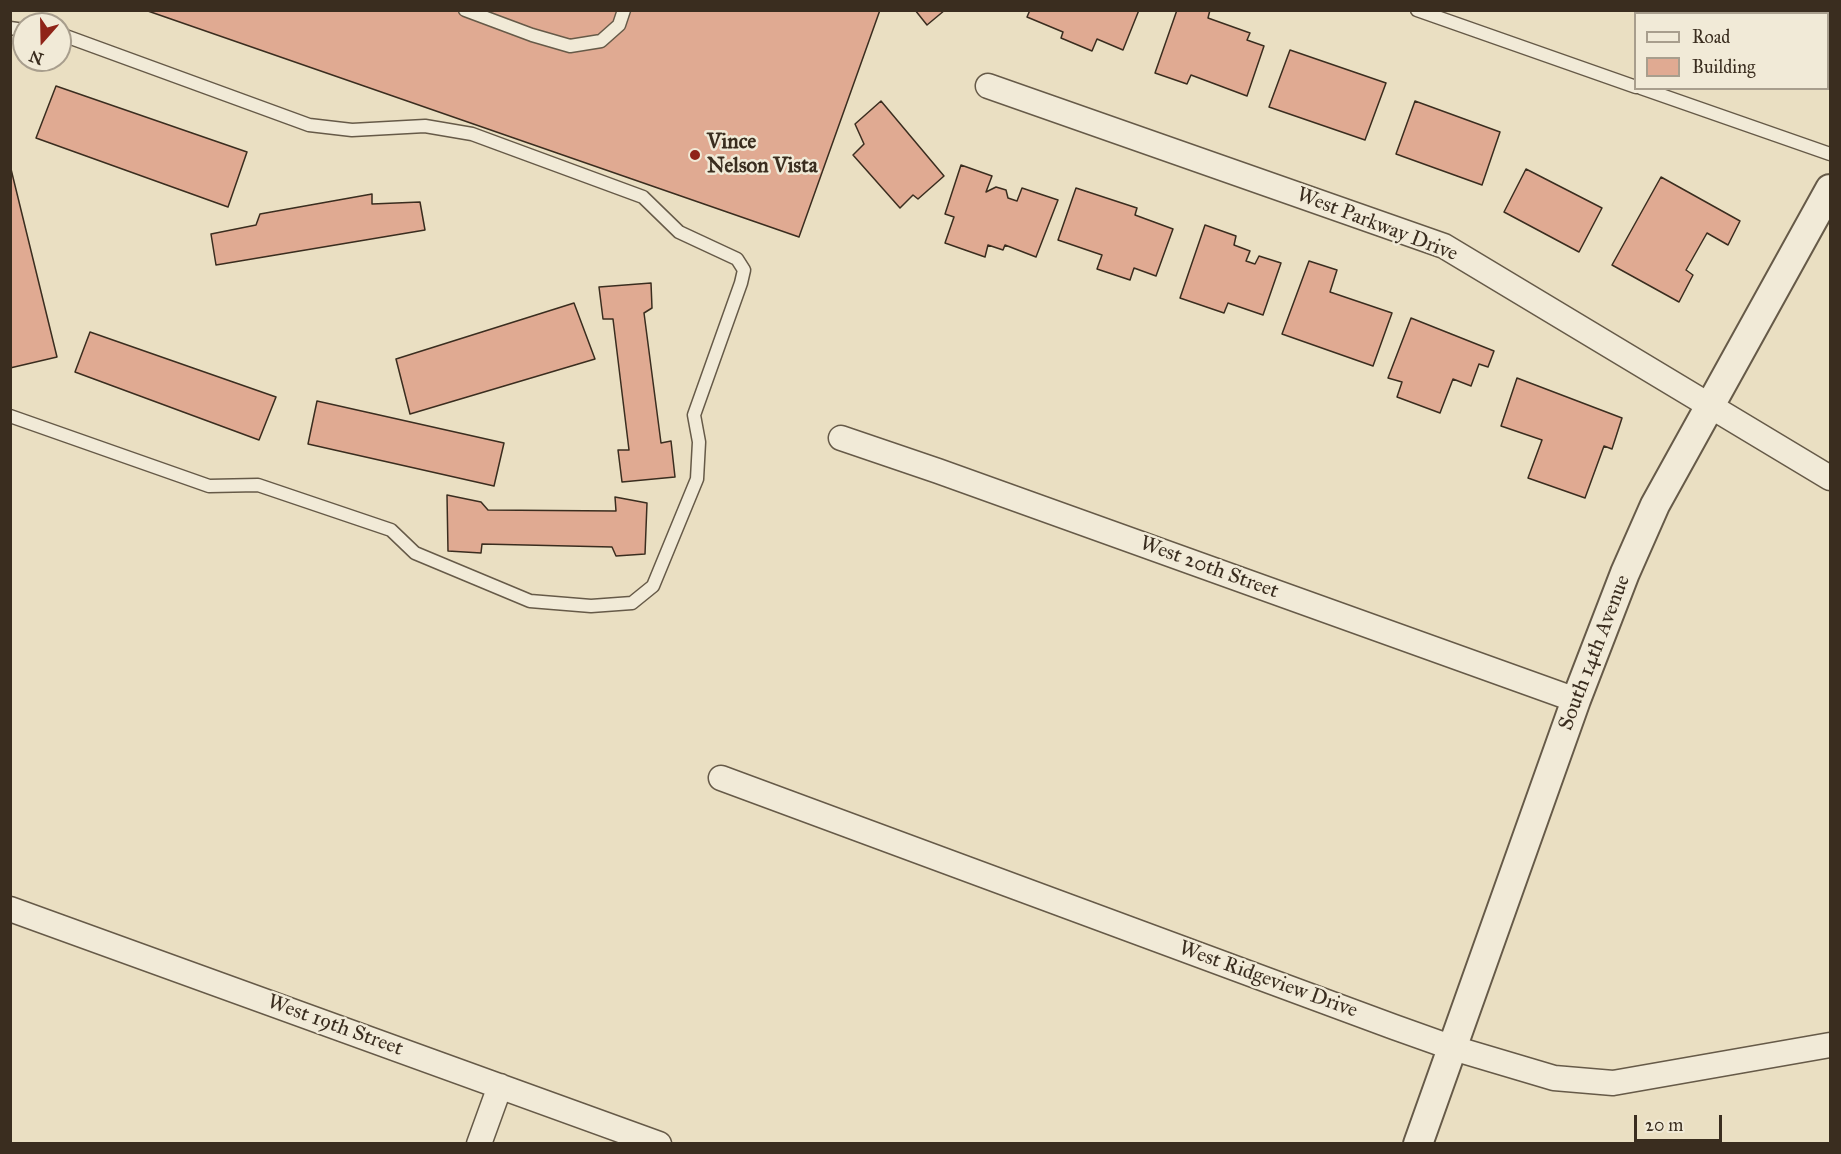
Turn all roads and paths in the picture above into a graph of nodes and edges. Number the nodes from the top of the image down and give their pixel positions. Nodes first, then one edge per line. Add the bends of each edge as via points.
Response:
1 (465, 10) edge
2 (624, 10) edge
3 (1417, 10) edge
4 (72, 38) edge
5 (988, 86) dead end
6 (1634, 87) edge
7 (1651, 90) edge
8 (1672, 94) edge
9 (1830, 154) edge
10 (1830, 189) edge
11 (1711, 405) junction
12 (10, 416) edge
13 (841, 438) dead end
14 (1830, 478) edge
15 (1576, 700) junction
16 (721, 778) dead end
17 (10, 909) edge
18 (1830, 1045) edge
19 (1453, 1048) junction
20 (500, 1086) junction
21 (479, 1143) edge
22 (659, 1143) edge
23 (1418, 1143) edge

1 - 2 lane via 570,46 601,41 619,25
3 - 6 lane
4 - 12 lane via 309,125 352,130 425,126 472,135 643,197 679,232 737,259 744,270 694,415 699,442 697,479 653,586 632,603 591,606 530,602 415,553 391,530 258,485 209,486
5 - 11 street, West Parkway Drive via 1444,246
7 - 8 lane
8 - 9 lane
10 - 11 street, South 14th Avenue
11 - 14 street, West Parkway Drive
11 - 15 street, South 14th Avenue via 1655,505
13 - 15 street, West 20th Street
15 - 19 street, South 14th Avenue
16 - 19 street, West Ridgeview Drive
17 - 20 street, West 19th Street
18 - 19 street, West Ridgeview Drive via 1613,1083 1554,1078
19 - 23 street, South 14th Avenue
20 - 21 street
20 - 22 street, West 19th Street

